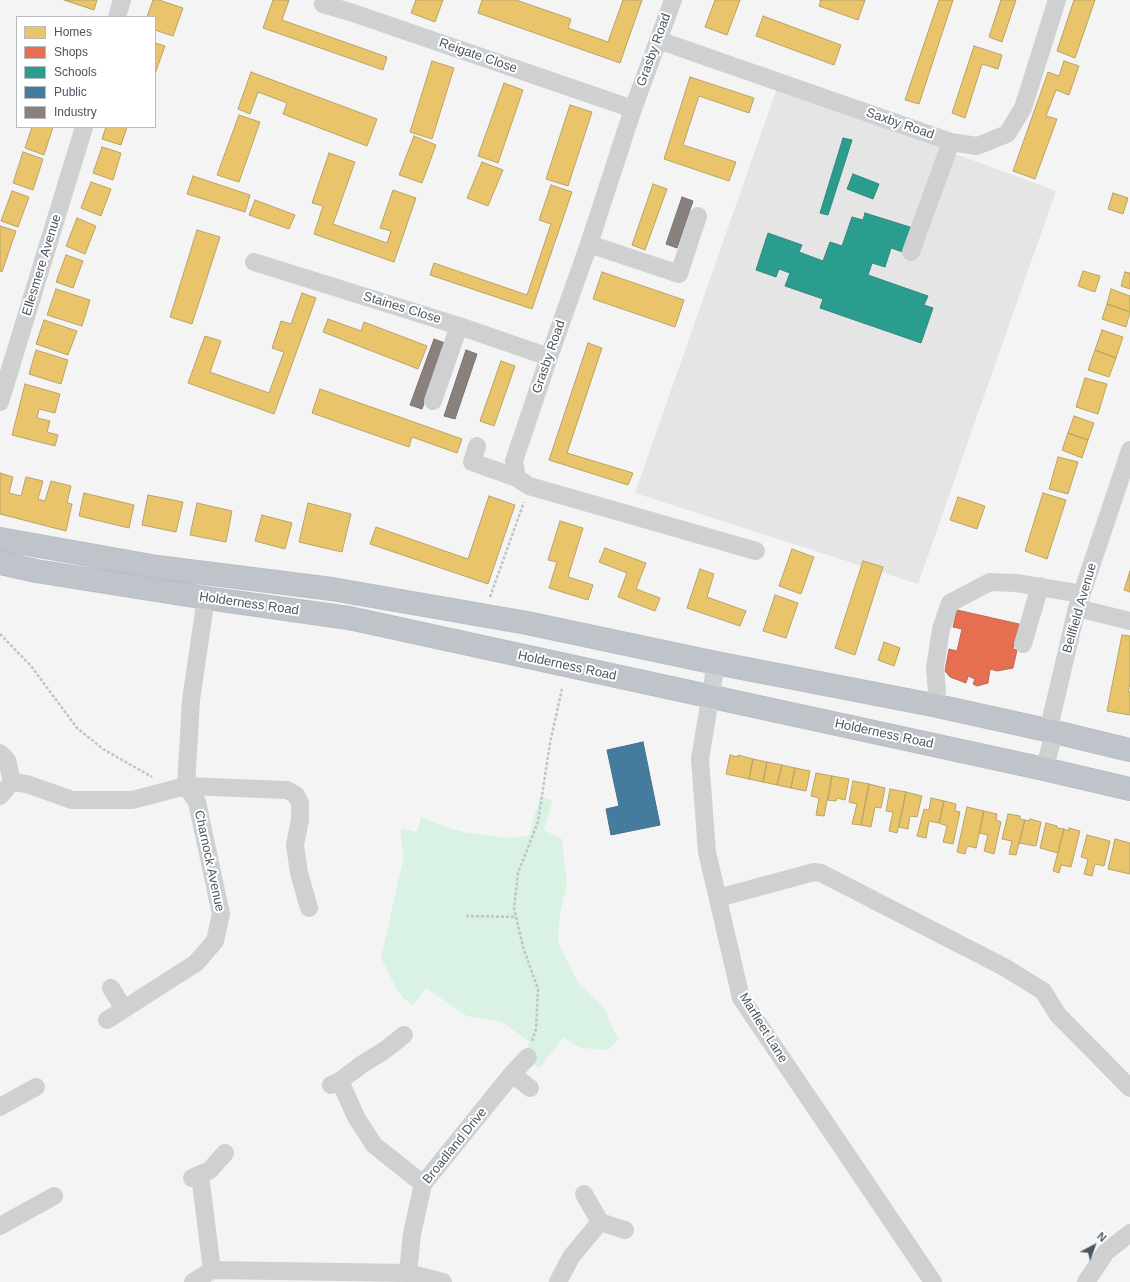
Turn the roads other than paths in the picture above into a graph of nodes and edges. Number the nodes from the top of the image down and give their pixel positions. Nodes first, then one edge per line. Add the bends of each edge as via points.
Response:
1 (122, 0) edge
2 (673, 0) edge
3 (1057, 0) edge
4 (323, 4) dead end
5 (352, 6) edge
6 (117, 16) edge
7 (658, 40) junction
8 (633, 108) junction
9 (84, 128) edge
10 (951, 142) junction
11 (698, 216) dead end
12 (589, 244) junction
13 (911, 252) dead end
14 (254, 262) dead end
15 (459, 326) junction
16 (549, 357) junction
17 (433, 401) dead end
18 (0, 402) edge
19 (477, 446) dead end
20 (1130, 450) edge
21 (523, 482) junction
22 (0, 539) edge
23 (756, 551) dead end
24 (0, 563) edge
25 (1040, 586) junction
26 (365, 595) junction
27 (206, 598) junction
28 (1080, 601) junction
29 (362, 621) junction
30 (1130, 621) edge
31 (1023, 644) dead end
32 (716, 663) junction
33 (710, 696) junction
34 (933, 705) junction
35 (1051, 731) junction
36 (1130, 750) edge
37 (0, 753) edge
38 (1044, 769) junction
39 (12, 782) junction
40 (181, 788) junction
41 (1130, 789) edge
42 (0, 796) edge
43 (718, 898) junction
44 (310, 908) dead end
45 (111, 988) dead end
46 (124, 1010) junction
47 (107, 1020) dead end
48 (404, 1035) dead end
49 (528, 1057) road end
50 (512, 1074) junction
51 (36, 1087) dead end
52 (530, 1088) dead end
53 (1130, 1088) edge
54 (0, 1107) edge
55 (225, 1153) dead end
56 (423, 1184) junction
57 (584, 1194) dead end
58 (54, 1196) dead end
59 (600, 1222) junction
60 (0, 1226) edge
61 (625, 1230) dead end
62 (1130, 1233) edge
63 (212, 1270) junction
64 (408, 1273) junction
65 (193, 1282) edge
66 (443, 1282) edge
67 (558, 1282) edge
68 (933, 1282) edge
69 (1086, 1282) edge

1 - 6 street
2 - 7 street, Grasby Road
3 - 10 street, Saxby Road via 1024,108 1007,134 977,146
4 - 5 street, Reigate Close
5 - 8 street, Reigate Close
7 - 8 street, Grasby Road
7 - 10 street, Saxby Road
8 - 12 street, Grasby Road
9 - 18 street, Ellesmere Avenue
10 - 13 street
11 - 12 street via 679,274
12 - 16 street, Grasby Road
14 - 15 street, Staines Close
15 - 16 street, Staines Close
15 - 17 street
16 - 21 street, Grasby Road via 514,461
19 - 21 street via 472,462
20 - 28 street, Bellfield Avenue
21 - 23 street
22 - 26 highway, Holderness Road via 157,567
24 - 27 highway, Holderness Road
25 - 28 street
25 - 31 street
25 - 34 street via 990,582 950,603 940,629 934,668 937,691
26 - 29 street
26 - 32 highway, Holderness Road via 527,623
27 - 29 highway, Holderness Road
27 - 40 street
28 - 30 street
28 - 35 street, Bellfield Avenue via 1051,719
29 - 33 highway, Holderness Road
32 - 33 street, Marfleet Lane
32 - 34 highway, Holderness Road
33 - 38 highway, Holderness Road
33 - 43 street, Marfleet Lane via 700,759 707,852
34 - 35 highway, Holderness Road
35 - 36 highway, Holderness Road
35 - 38 street, Bellfield Avenue via 1052,741
37 - 39 street via 7,760
38 - 41 highway, Holderness Road
39 - 40 street via 27,784 72,800 132,800
39 - 42 street
40 - 44 street via 251,788 287,790 296,794 300,803 300,820 295,845 299,873
40 - 46 street, Charnock Avenue via 197,802 222,914 215,941 196,963
43 - 53 street via 814,872 821,873 1004,968 1043,991 1058,1015
43 - 68 street, Marfleet Lane via 741,998
45 - 46 street
46 - 47 street, Charnock Avenue
48 - 56 street via 335,1083 374,1144
49 - 50 street, Broadland Drive
50 - 52 street
50 - 56 street, Broadland Drive
51 - 54 street
55 - 63 street via 210,1170 196,1176
56 - 64 street, Broadland Drive via 412,1234
57 - 59 street
58 - 60 street
59 - 61 street
59 - 67 street via 571,1256
62 - 69 street via 1106,1252
63 - 64 street
63 - 65 street
64 - 66 street

